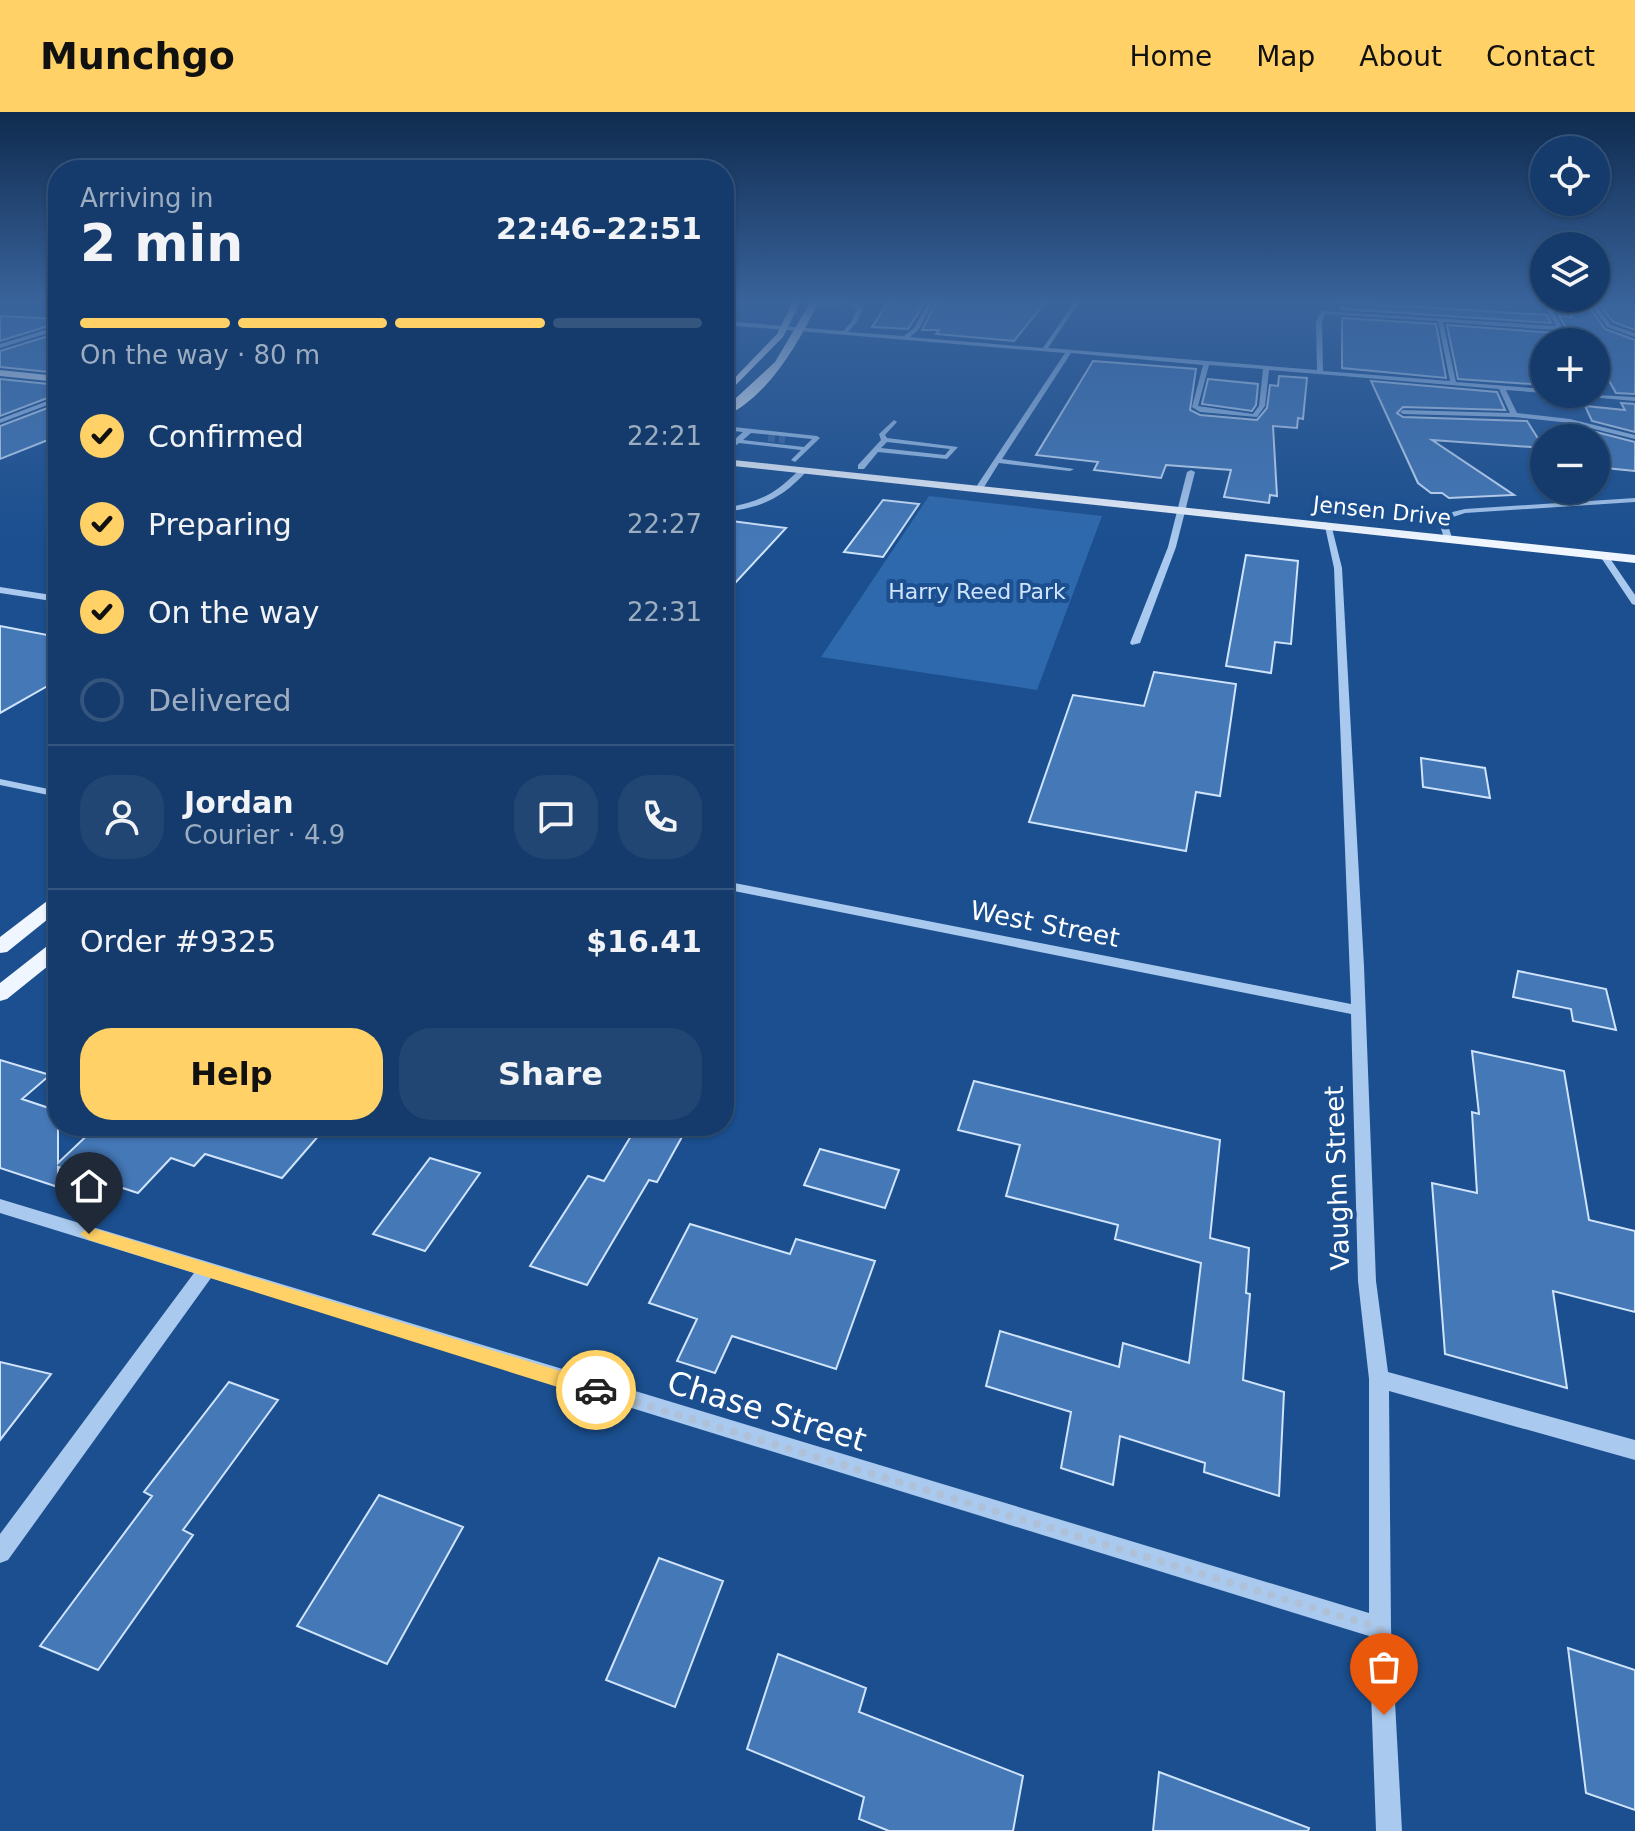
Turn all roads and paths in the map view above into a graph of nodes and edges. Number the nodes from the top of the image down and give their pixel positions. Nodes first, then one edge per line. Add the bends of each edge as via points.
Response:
1 (763, 381) edge
2 (1050, 381) edge
3 (1202, 381) edge
4 (1265, 381) edge
5 (1431, 381) edge
6 (1453, 383) joint
7 (1502, 388) junction
8 (1530, 390) edge
9 (1610, 395) edge
10 (1635, 399) edge
11 (48, 403) edge
12 (45, 404) junction
13 (48, 404) edge
14 (734, 406) edge
15 (1403, 412) dead end
16 (1514, 415) junction
17 (0, 421) edge
18 (894, 422) dead end
19 (734, 432) edge
20 (1635, 435) edge
21 (744, 436) junction
22 (768, 438) tunnel mouth
23 (785, 440) tunnel mouth
24 (885, 440) junction
25 (734, 446) edge
26 (809, 446) junction
27 (876, 450) junction
28 (734, 456) edge
29 (734, 457) edge
30 (795, 460) junction
31 (998, 461) junction
32 (861, 467) junction
33 (1070, 469) dead end
34 (803, 471) junction
35 (1191, 472) dead end
36 (981, 486) junction
37 (1635, 500) edge
38 (1180, 508) junction
39 (734, 509) edge
40 (1327, 524) junction
41 (1448, 538) junction
42 (1604, 556) junction
43 (1635, 559) edge
44 (0, 590) edge
45 (48, 597) edge
46 (1635, 602) edge
47 (1135, 643) dead end
48 (0, 782) edge
49 (48, 792) edge
50 (734, 887) edge
51 (48, 910) edge
52 (0, 947) edge
53 (48, 956) edge
54 (0, 994) edge
55 (1357, 1010) junction
56 (0, 1206) edge
57 (207, 1270) junction
58 (1379, 1379) junction
59 (1635, 1450) edge
60 (0, 1552) edge
61 (1380, 1628) junction
62 (1389, 1831) edge

1 - 14 main road
2 - 31 street
3 - 4 street via 1195,407 1255,416 1262,406
5 - 6 street
6 - 7 street
7 - 8 street
7 - 16 street
9 - 10 street
11 - 12 street
12 - 13 street
12 - 17 street
15 - 16 street
16 - 20 street
18 - 24 street via 881,435
19 - 21 street
21 - 22 street
21 - 25 street
21 - 26 street
21 - 26 street via 817,438
23 - 26 street
24 - 27 street
24 - 27 street via 955,447 947,457
26 - 30 street
27 - 32 street
28 - 30 main road, Jensen Drive
29 - 34 main road, Jensen Drive
30 - 32 main road, Jensen Drive
31 - 33 street
31 - 36 street
32 - 36 main road, Jensen Drive
34 - 36 main road, Jensen Drive
34 - 39 street via 765,504
35 - 38 street
36 - 38 main road, Jensen Drive
37 - 41 street via 1465,511 1443,522
38 - 40 main road, Jensen Drive
38 - 47 street via 1172,547
40 - 41 main road, Jensen Drive
40 - 55 street, Vaughn Street via 1338,568
41 - 42 main road, Jensen Drive
42 - 43 main road, Jensen Drive
42 - 46 street
44 - 45 street
48 - 49 street
50 - 55 street, West Street
51 - 52 main road
53 - 54 main road
55 - 58 street, Vaughn Street via 1367,1281
56 - 57 street, Chase Street
57 - 60 street
57 - 61 street, Chase Street
58 - 59 street
58 - 61 street, Vaughn Street
61 - 62 street, Vaughn Street

